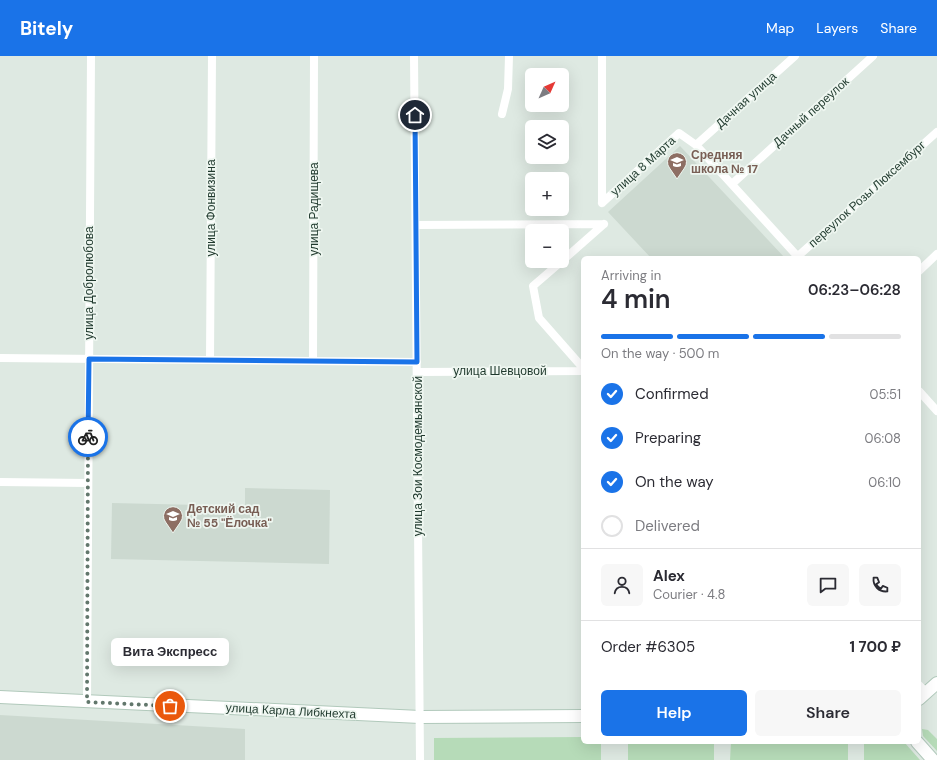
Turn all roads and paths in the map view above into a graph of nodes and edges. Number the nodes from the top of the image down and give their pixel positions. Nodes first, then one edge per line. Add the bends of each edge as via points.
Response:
1 (91, 56) edge
2 (212, 56) edge
3 (314, 56) edge
4 (414, 56) edge
5 (509, 56) edge
6 (602, 56) edge
7 (795, 56) edge
8 (873, 56) edge
9 (502, 114) dead end
10 (937, 132) edge
11 (696, 145) junction
12 (732, 184) junction
13 (525, 224) edge
14 (569, 224) edge
15 (416, 225) junction
16 (937, 254) edge
17 (569, 255) edge
18 (797, 256) edge
19 (799, 256) edge
20 (554, 268) edge
21 (921, 269) edge
22 (0, 358) edge
23 (89, 359) junction
24 (210, 360) junction
25 (313, 361) junction
26 (417, 362) junction
27 (581, 367) edge
28 (581, 369) edge
29 (417, 372) junction
30 (921, 393) edge
31 (937, 411) edge
32 (0, 482) edge
33 (88, 483) junction
34 (937, 683) edge
35 (921, 692) edge
36 (0, 697) edge
37 (87, 702) junction
38 (581, 716) edge
39 (420, 717) junction
40 (918, 744) edge
41 (420, 760) edge
42 (933, 760) edge

1 - 23 street, улица Добролюбова
2 - 24 street, улица Фонвизина
3 - 25 street, улица Радищева
4 - 15 street, улица Зои Космодемьянской
5 - 9 street via 508,89
6 - 11 street, улица 8 Марта via 602,203 679,133
7 - 11 street, Дачная улица
8 - 12 street, Дачный переулок
10 - 19 street, переулок Розы Люксембург
11 - 12 street, улица 8 Марта
12 - 18 street, улица 8 Марта
13 - 15 street
14 - 17 street via 604,224
15 - 26 street, улица Зои Космодемьянской
16 - 21 street
20 - 27 street via 533,286 539,318
22 - 23 street
23 - 24 street
23 - 33 street, улица Добролюбова
24 - 25 street
25 - 26 street
26 - 29 street, улица Зои Космодемьянской
28 - 29 street, улица Шевцовой
29 - 39 street, улица Зои Космодемьянской
30 - 31 street
32 - 33 street
33 - 37 street, улица Добролюбова
34 - 35 main road
36 - 37 main road, улица Карла Либкнехта
37 - 39 main road, улица Карла Либкнехта
38 - 39 main road, улица Карла Либкнехта
39 - 41 street, улица Зои Космодемьянской
40 - 42 main road

